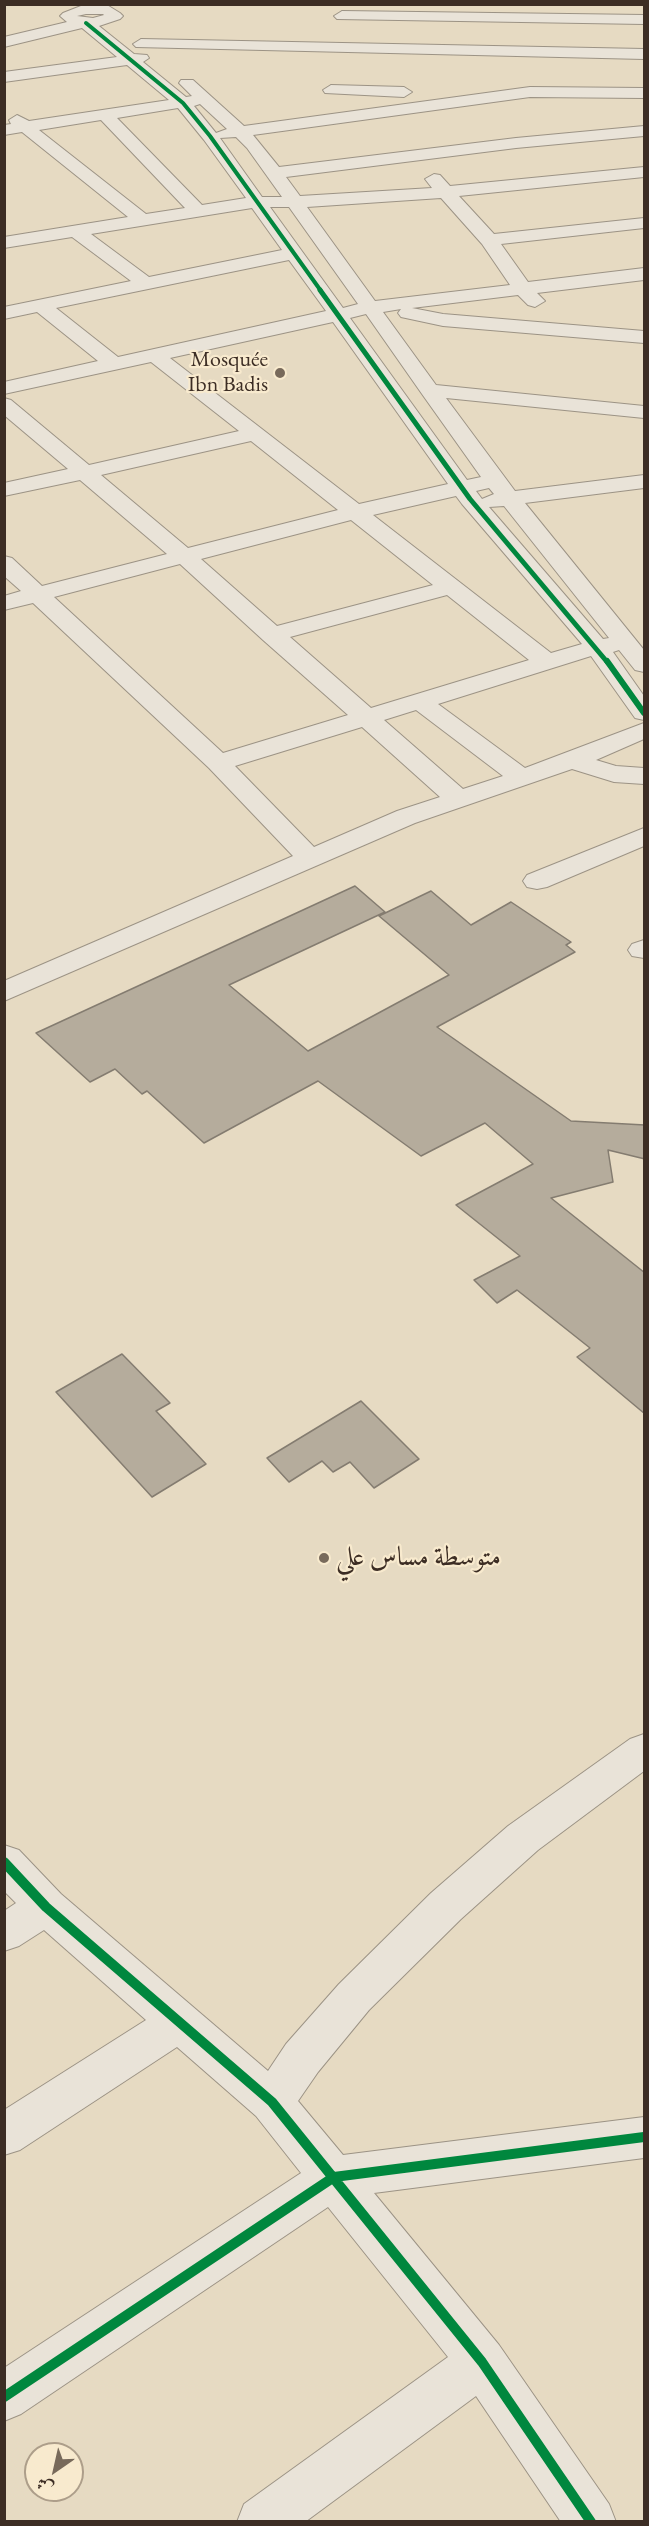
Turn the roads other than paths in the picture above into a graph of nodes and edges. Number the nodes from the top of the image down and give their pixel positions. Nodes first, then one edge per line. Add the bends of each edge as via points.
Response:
1 (342, 10) edge
2 (530, 12) edge
3 (89, 13) edge
4 (645, 20) edge
5 (4, 31) edge
6 (4, 42) edge
7 (336, 47) junction
8 (530, 52) junction
9 (142, 53) junction
10 (645, 54) edge
11 (4, 77) edge
12 (331, 90) junction
13 (530, 92) junction
14 (645, 93) edge
15 (488, 96) junction
16 (206, 99) junction
17 (463, 99) junction
18 (183, 103) junction
19 (4, 107) edge
20 (480, 114) dead end
21 (105, 116) junction
22 (328, 118) junction
23 (26, 128) junction
24 (498, 128) dead end
25 (4, 130) edge
26 (645, 131) edge
27 (242, 132) junction
28 (210, 136) junction
29 (516, 142) junction
30 (416, 157) junction
31 (645, 172) edge
32 (276, 173) junction
33 (445, 192) junction
34 (255, 202) junction
35 (296, 202) junction
36 (197, 210) junction
37 (142, 220) junction
38 (645, 223) edge
39 (78, 233) junction
40 (489, 240) junction
41 (4, 243) edge
42 (295, 253) junction
43 (645, 274) edge
44 (145, 284) junction
45 (523, 289) junction
46 (394, 304) junction
47 (40, 305) junction
48 (373, 307) junction
49 (4, 312) edge
50 (336, 314) junction
51 (564, 329) junction
52 (645, 332) edge
53 (624, 335) junction
54 (645, 337) edge
55 (153, 354) junction
56 (113, 363) junction
57 (4, 388) edge
58 (429, 390) junction
59 (4, 404) edge
60 (645, 412) edge
61 (255, 434) junction
62 (86, 473) junction
63 (645, 481) edge
64 (502, 489) junction
65 (4, 490) edge
66 (469, 495) junction
67 (356, 512) junction
68 (185, 556) junction
69 (4, 563) edge
70 (452, 587) junction
71 (39, 595) junction
72 (4, 603) edge
73 (271, 635) junction
74 (635, 642) edge
75 (597, 647) junction
76 (548, 662) junction
77 (645, 665) edge
78 (419, 702) junction
79 (645, 713) edge
80 (366, 720) junction
81 (645, 730) edge
82 (572, 761) junction
83 (218, 763) junction
84 (645, 776) edge
85 (522, 778) junction
86 (457, 798) junction
87 (645, 836) edge
88 (309, 857) junction
89 (537, 881) dead end
90 (4, 992) edge
91 (645, 1750) edge
92 (4, 1862) edge
93 (46, 1906) junction
94 (4, 1933) edge
95 (180, 2022) junction
96 (272, 2102) junction
97 (4, 2136) edge
98 (645, 2137) edge
99 (334, 2177) junction
100 (482, 2362) junction
101 (4, 2397) edge
102 (262, 2522) edge
103 (591, 2522) edge

1 - 2 street
1 - 7 street
2 - 4 street
2 - 8 street
3 - 5 street
3 - 6 street
3 - 9 street
7 - 8 street
7 - 9 street
7 - 12 street
8 - 10 street
8 - 13 street
9 - 11 street
9 - 16 street
9 - 18 street
12 - 15 street
12 - 22 street
13 - 14 street
13 - 15 street
15 - 17 street
16 - 18 street
16 - 27 street
17 - 20 street
17 - 22 street
18 - 21 street
18 - 28 street
19 - 23 street
21 - 23 street
21 - 36 street
22 - 27 street
23 - 25 street
23 - 37 street
24 - 29 street
26 - 29 street
27 - 28 street
27 - 32 street
28 - 34 street
29 - 30 street
30 - 32 street
30 - 33 street
31 - 33 street
32 - 35 street
33 - 35 street
33 - 40 street
34 - 35 street
34 - 36 street
34 - 42 street
35 - 48 street
36 - 37 street
37 - 39 street
38 - 40 street
39 - 41 street
39 - 44 street
40 - 45 street
42 - 44 street
42 - 50 street
43 - 45 street
44 - 47 street
45 - 46 street
45 - 51 street
46 - 48 street
46 - 51 street via 426,318
47 - 49 street
47 - 56 street
48 - 50 street
48 - 58 street
50 - 55 street
50 - 66 street
51 - 53 street
52 - 53 street
53 - 54 street
55 - 56 street
55 - 61 street
56 - 57 street
58 - 60 street
58 - 64 street
59 - 62 street
61 - 62 street
61 - 67 street
62 - 65 street
62 - 68 street
63 - 64 street
64 - 66 street
64 - 74 street
66 - 67 street
66 - 75 street
67 - 68 street
67 - 70 street
68 - 71 street
68 - 73 street
69 - 71 street
70 - 73 street
70 - 76 street
71 - 72 street
71 - 83 street
73 - 80 street
74 - 75 street
74 - 77 street
75 - 76 street
75 - 79 street
76 - 78 street
78 - 80 street
78 - 85 street
80 - 83 street
80 - 86 street
81 - 82 street
82 - 84 street via 614,774
82 - 85 street
83 - 88 street
85 - 86 street
86 - 88 street
87 - 89 street
88 - 90 street
91 - 96 street via 523,1838 446,1906 354,1997 302,2058
92 - 93 street
93 - 94 street
93 - 95 street
95 - 96 street
95 - 97 street
96 - 99 street
98 - 99 street
99 - 100 street
99 - 101 street
100 - 102 street
100 - 103 street

